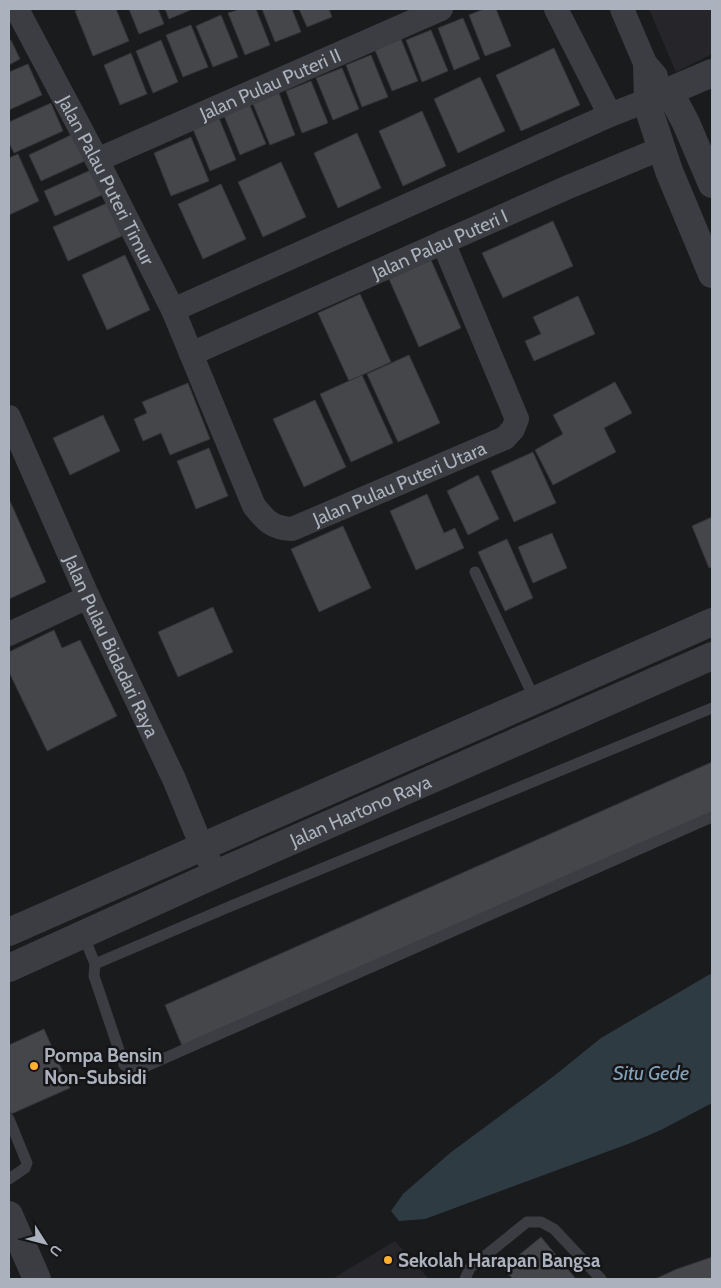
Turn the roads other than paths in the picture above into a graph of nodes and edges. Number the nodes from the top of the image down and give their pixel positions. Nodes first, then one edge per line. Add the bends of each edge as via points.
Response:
1 (442, 9) edge
2 (556, 9) edge
3 (622, 9) edge
4 (23, 11) edge
5 (712, 73) edge
6 (658, 96) junction
7 (610, 115) junction
8 (692, 137) junction
9 (662, 148) junction
10 (97, 160) junction
11 (710, 176) edge
12 (443, 242) junction
13 (712, 274) edge
14 (173, 310) junction
15 (191, 354) junction
16 (9, 417) edge
17 (475, 572) dead end
18 (88, 597) junction
19 (712, 622) edge
20 (9, 634) edge
21 (712, 656) edge
22 (535, 700) junction
23 (712, 708) edge
24 (712, 817) edge
25 (202, 847) junction
26 (216, 874) junction
27 (9, 932) edge
28 (84, 934) junction
29 (95, 964) junction
30 (9, 968) edge
31 (9, 1118) edge
32 (9, 1179) edge
33 (9, 1215) edge
34 (37, 1279) edge
35 (465, 1279) edge
36 (601, 1279) edge

1 - 10 street, Jalan Pulau Puteri II
2 - 7 street
3 - 6 street
4 - 10 street, Jalan Palau Puteri Timur
5 - 6 street
6 - 7 street
6 - 8 street
6 - 9 street
7 - 14 street
8 - 9 street, Jalan Palau Puteri I
8 - 11 street
9 - 12 street, Jalan Palau Puteri I
9 - 13 street
10 - 14 street, Jalan Palau Puteri Timur
12 - 15 street, Jalan Palau Puteri I
12 - 15 street, Jalan Pulau Puteri Utara via 517,419 505,438 292,529 281,528 268,523 254,506
14 - 15 street, Jalan Palau Puteri Timur
16 - 18 street, Jalan Pulau Bidadari Raya
17 - 22 lane
18 - 20 street
18 - 25 street, Jalan Pulau Bidadari Raya via 174,778
19 - 22 street, Jalan Hartono Raya
21 - 26 street, Jalan Hartono Raya
22 - 25 street, Jalan Hartono Raya
23 - 29 lane
24 - 29 lane via 140,1069 124,1065 94,976
25 - 26 street, Jalan Pulau Bidadari Raya
25 - 27 street, Jalan Hartono Raya
26 - 28 street, Jalan Hartono Raya
28 - 29 lane
28 - 30 street, Jalan Hartono Raya
31 - 32 lane via 27,1163
33 - 34 street
35 - 36 lane via 470,1268 527,1222 541,1222 554,1229

